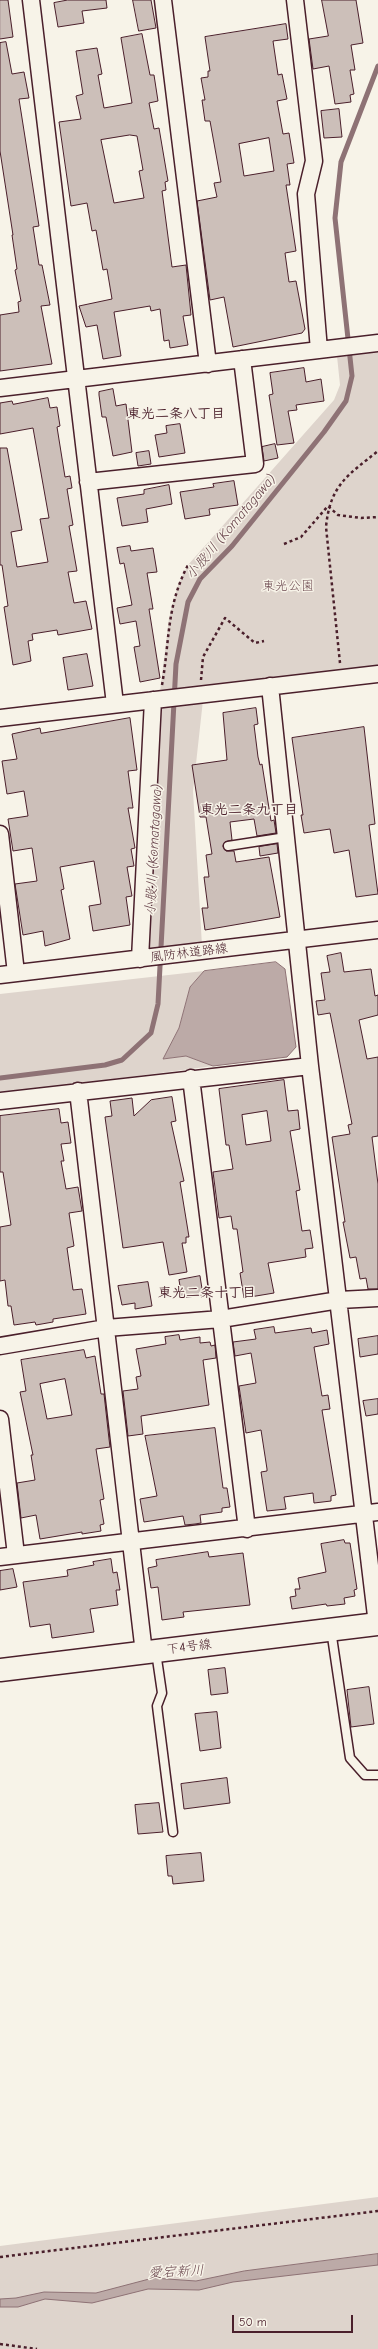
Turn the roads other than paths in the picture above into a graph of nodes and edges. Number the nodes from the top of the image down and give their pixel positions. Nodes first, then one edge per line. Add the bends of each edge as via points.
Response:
1 (31, 0) edge
2 (163, 0) edge
3 (295, 0) edge
4 (378, 343) edge
5 (319, 350) junction
6 (242, 360) junction
7 (208, 364) junction
8 (76, 380) junction
9 (0, 388) edge
10 (88, 482) junction
11 (378, 677) edge
12 (270, 686) junction
13 (159, 699) junction
14 (115, 704) junction
15 (0, 718) edge
16 (0, 834) edge
17 (286, 837) junction
18 (228, 846) dead end
19 (378, 930) edge
20 (298, 940) junction
21 (147, 958) junction
22 (16, 973) junction
23 (0, 975) edge
24 (310, 1066) junction
25 (191, 1078) junction
26 (78, 1092) junction
27 (0, 1101) edge
28 (378, 1298) edge
29 (339, 1300) junction
30 (221, 1319) junction
31 (106, 1328) junction
32 (0, 1346) edge
33 (0, 1419) edge
34 (370, 1513) edge
35 (247, 1529) junction
36 (131, 1542) junction
37 (16, 1555) junction
38 (0, 1557) edge
39 (378, 1624) edge
40 (331, 1630) junction
41 (150, 1652) junction
42 (0, 1670) edge
43 (378, 1775) edge
44 (173, 1832) dead end

1 - 8 street
2 - 7 street
3 - 5 street via 314,161 306,194
4 - 5 street
5 - 6 street
6 - 7 street
6 - 10 street via 255,464
7 - 8 street
8 - 9 street
8 - 10 street
10 - 14 street
11 - 12 street via 341,677
12 - 13 street
12 - 17 street
13 - 14 street
13 - 21 street
14 - 15 street
16 - 22 street
17 - 18 lane
17 - 20 street
19 - 20 street, 風防林道路線
20 - 21 street, 風防林道路線
20 - 24 street
21 - 22 street, 風防林道路線
22 - 23 street, 風防林道路線
24 - 25 street
24 - 29 street
25 - 26 street
25 - 30 street
26 - 27 street
26 - 31 street
28 - 29 street
29 - 30 street
29 - 34 street
30 - 31 street
30 - 35 street
31 - 32 street
31 - 36 street
33 - 37 street
34 - 35 street
34 - 39 street
35 - 36 street
36 - 37 street
36 - 41 street
37 - 38 street
39 - 40 street, 下4号線
40 - 41 street, 下4号線
40 - 43 lane via 350,1758 365,1775
41 - 42 street, 下4号線
41 - 44 lane via 162,1693 157,1706

